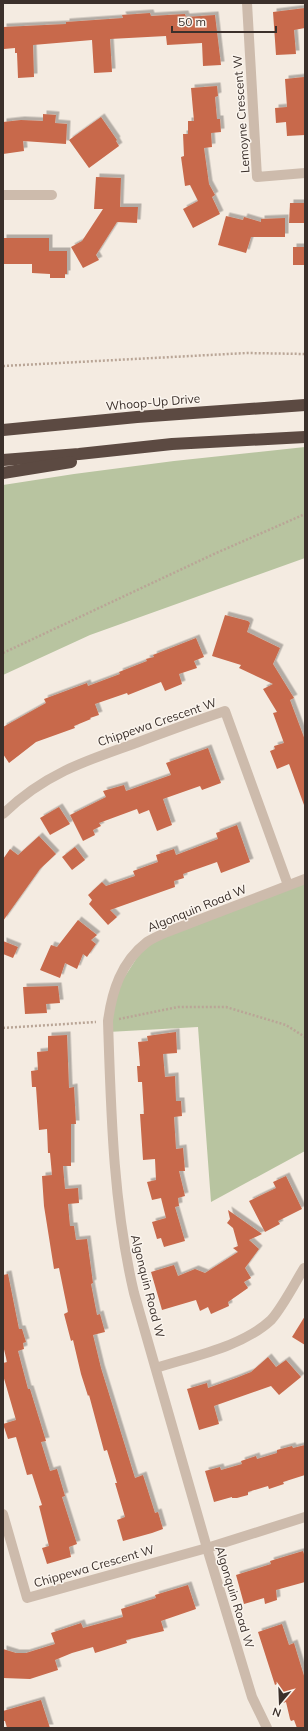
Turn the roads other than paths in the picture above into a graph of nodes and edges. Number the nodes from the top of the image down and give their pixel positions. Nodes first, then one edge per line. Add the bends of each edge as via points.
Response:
1 (247, 3) edge
2 (305, 173) edge
3 (3, 194) edge
4 (52, 195) dead end
5 (305, 405) edge
6 (3, 430) edge
7 (305, 437) edge
8 (172, 444) junction
9 (3, 460) edge
10 (3, 473) edge
11 (3, 814) edge
12 (305, 879) edge
13 (288, 885) junction
14 (304, 1268) dead end
15 (156, 1368) junction
16 (3, 1514) edge
17 (305, 1517) edge
18 (207, 1548) junction
19 (267, 1728) edge

1 - 2 street, Lemoyne Crescent W via 257,177
3 - 4 street
5 - 6 highway, Whoop-Up Drive
7 - 8 highway
8 - 9 highway
8 - 10 highway
11 - 13 street, Chippewa Crescent W via 50,778 80,763 225,711
12 - 13 street, Algonquin Road W
13 - 15 street, Algonquin Road W via 147,942 132,957 120,976 111,998 108,1021 120,1219 134,1293
14 - 15 street via 272,1319 255,1333 233,1344
15 - 18 street, Algonquin Road W
16 - 18 street, Chippewa Crescent W via 27,1598
17 - 18 street
18 - 19 street, Algonquin Road W via 252,1697

